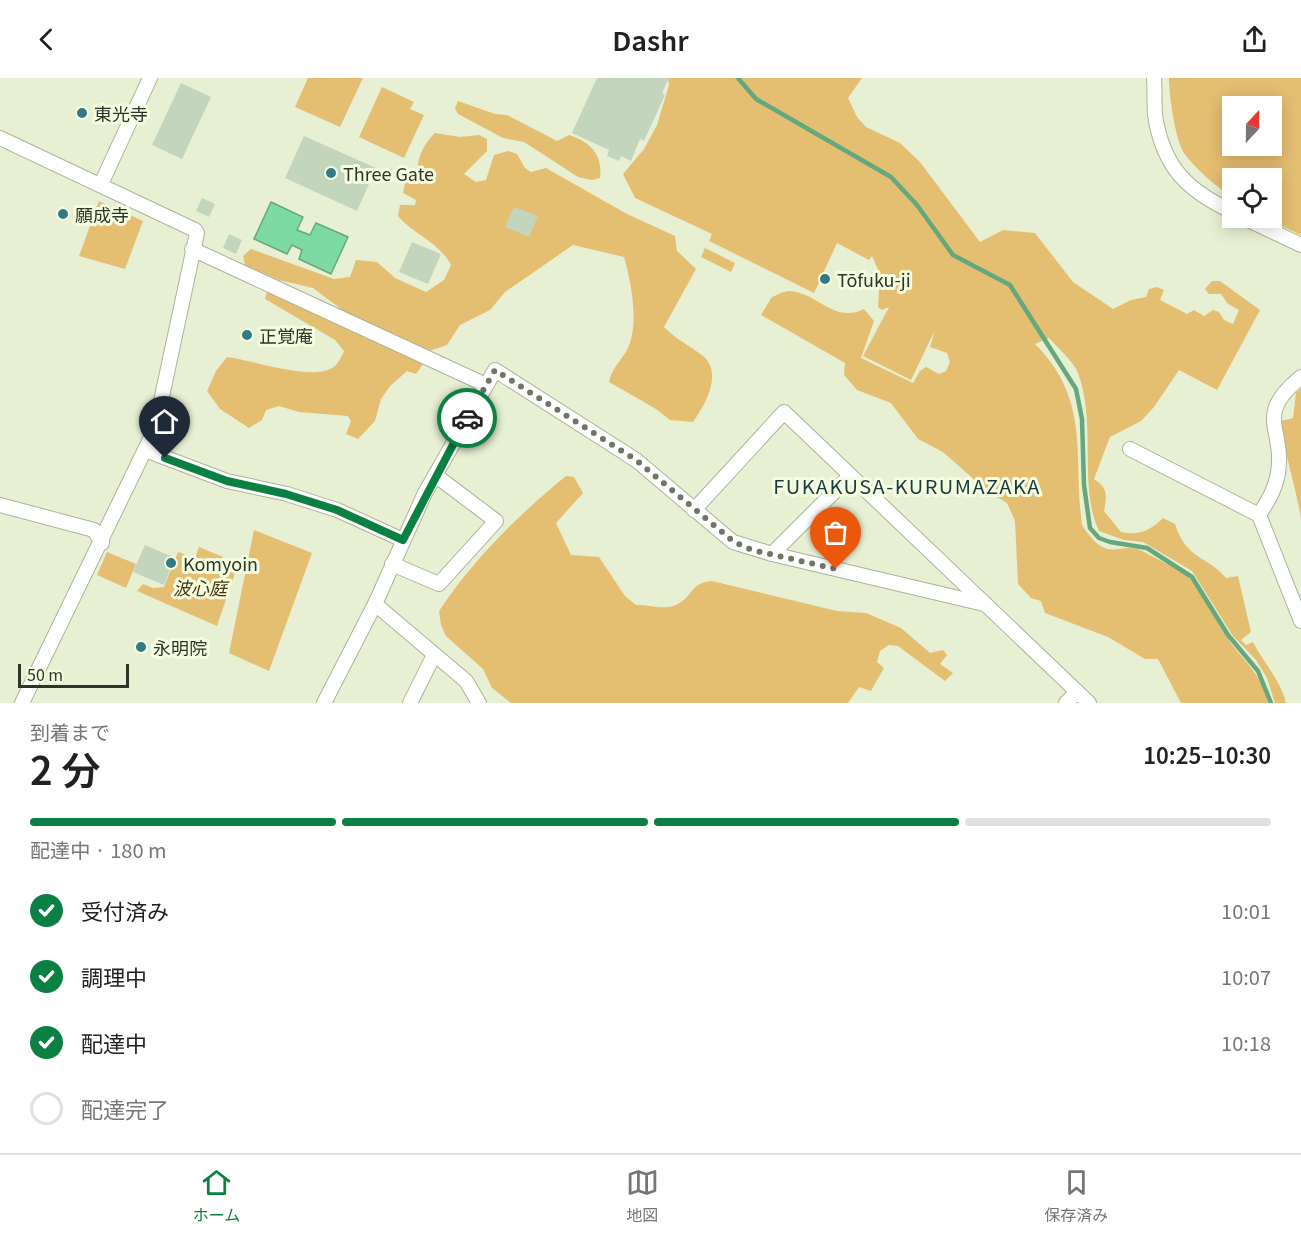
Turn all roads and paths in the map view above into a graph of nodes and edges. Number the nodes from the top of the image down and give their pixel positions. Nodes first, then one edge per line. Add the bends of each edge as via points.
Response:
1 (150, 78) edge
2 (1154, 78) edge
3 (0, 138) edge
4 (101, 184) junction
5 (1222, 207) edge
6 (1266, 228) edge
7 (1301, 244) edge
8 (192, 249) junction
9 (1301, 377) edge
10 (486, 385) junction
11 (1131, 449) dead end
12 (145, 450) junction
13 (435, 476) junction
14 (850, 476) junction
15 (0, 505) edge
16 (694, 510) junction
17 (1259, 515) junction
18 (403, 540) junction
19 (102, 543) junction
20 (772, 554) junction
21 (392, 564) junction
22 (375, 604) junction
23 (984, 604) junction
24 (1301, 621) edge
25 (434, 655) junction
26 (1077, 692) junction
27 (22, 703) edge
28 (324, 703) edge
29 (410, 703) edge
30 (479, 703) edge
31 (1066, 703) edge
32 (1089, 703) edge

1 - 4 street
2 - 5 street via 1155,115 1167,157 1182,179 1203,198
3 - 4 street
4 - 8 street via 195,230
6 - 7 street
8 - 10 street
8 - 12 street via 155,429
9 - 17 street via 1281,393 1273,415 1278,471 1272,494
10 - 13 street
10 - 16 street via 495,370 523,386 636,460
11 - 17 street
12 - 18 street via 227,481 337,510
12 - 19 street
13 - 18 street
13 - 21 street via 496,521 439,584
14 - 16 street via 784,412
14 - 20 street
14 - 23 street
15 - 19 street via 94,530
16 - 20 street via 734,542
17 - 24 street
18 - 21 street
19 - 27 street
20 - 23 street
21 - 22 street
22 - 25 street
22 - 28 street
23 - 26 street
25 - 29 street
25 - 30 street via 466,681
26 - 31 street
26 - 32 street

